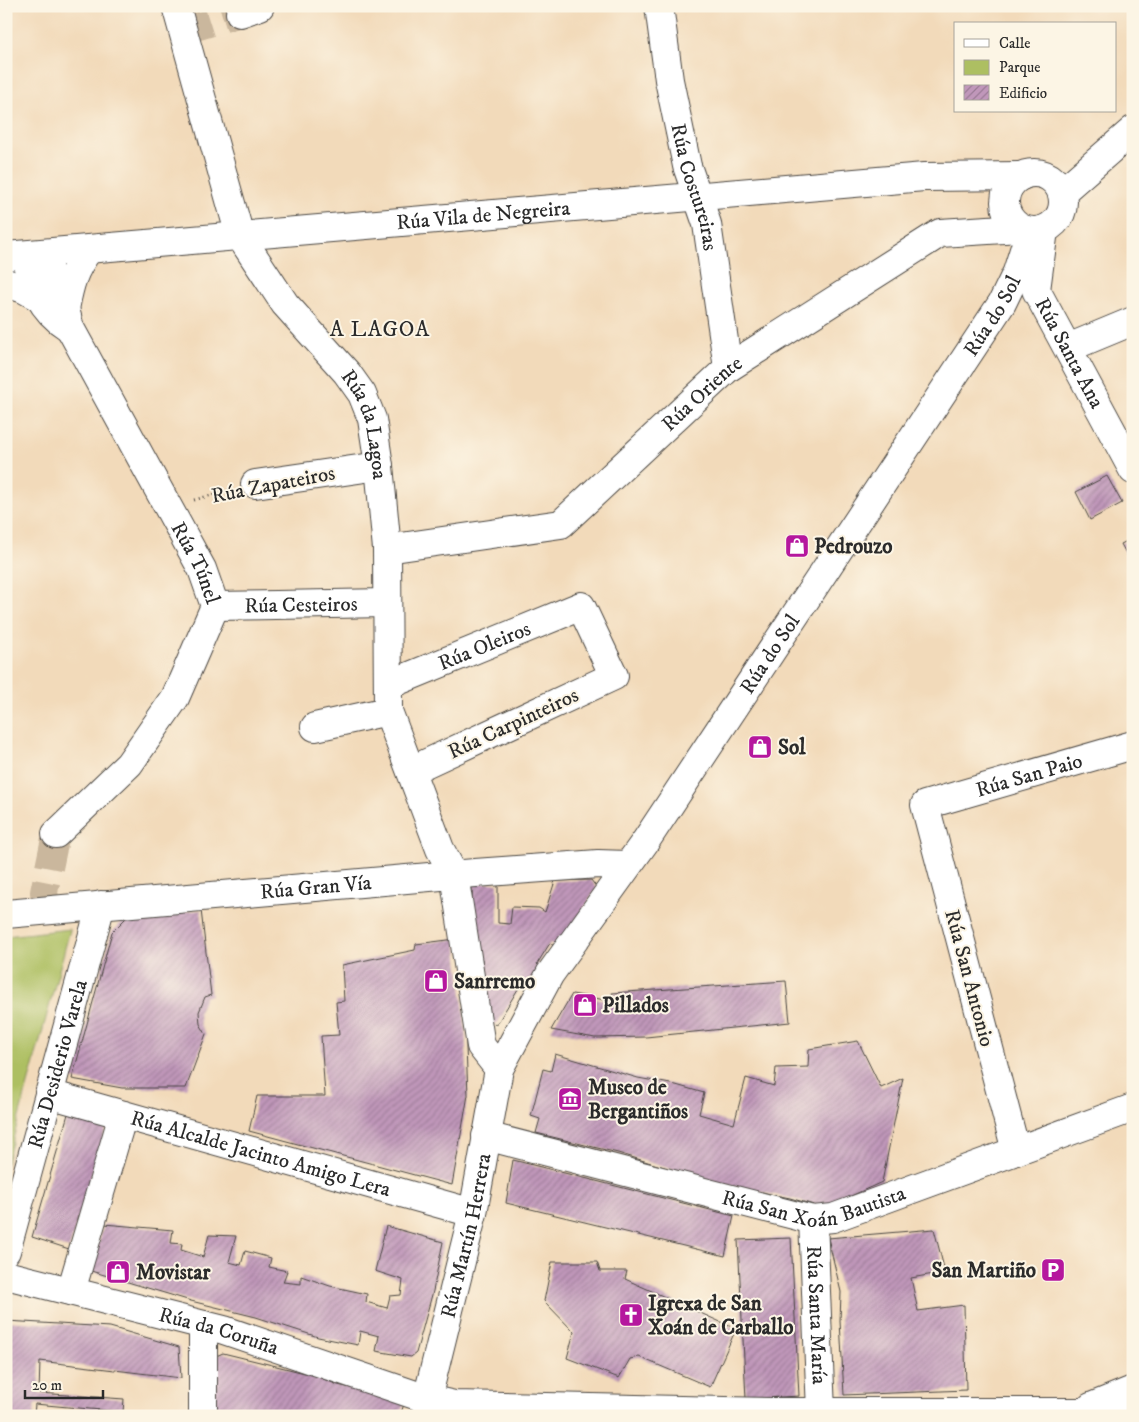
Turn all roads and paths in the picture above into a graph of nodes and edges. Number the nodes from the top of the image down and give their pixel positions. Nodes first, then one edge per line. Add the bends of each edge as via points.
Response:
1 (176, 6) edge
2 (660, 6) edge
3 (1133, 130) edge
4 (959, 176) junction
5 (1022, 176) junction
6 (1062, 192) junction
7 (698, 196) junction
8 (1025, 224) junction
9 (240, 236) junction
10 (89, 249) junction
11 (25, 255) edge
12 (6, 283) edge
13 (40, 298) junction
14 (68, 318) junction
15 (1133, 321) edge
16 (1068, 348) junction
17 (728, 368) junction
18 (379, 466) junction
19 (1133, 470) edge
20 (255, 484) joint
21 (167, 507) junction
22 (387, 549) junction
23 (387, 603) junction
24 (215, 606) junction
25 (581, 606) joint
26 (388, 698) junction
27 (315, 727) dead end
28 (1133, 745) edge
29 (412, 770) junction
30 (925, 805) joint
31 (56, 834) tunnel mouth
32 (627, 865) junction
33 (454, 875) junction
34 (101, 905) junction
35 (6, 914) edge
36 (499, 1070) junction
37 (50, 1094) junction
38 (1133, 1108) edge
39 (123, 1115) junction
40 (486, 1136) junction
41 (1016, 1151) junction
42 (473, 1213) junction
43 (813, 1220) junction
44 (6, 1251) edge
45 (6, 1275) edge
46 (71, 1291) junction
47 (203, 1325) junction
48 (1133, 1390) edge
49 (424, 1410) edge
50 (821, 1411) junction
51 (1080, 1411) junction
52 (1133, 1412) edge
53 (1002, 1413) edge
54 (203, 1416) edge

1 - 9 street, Rúa da Lagoa
2 - 7 street, Rúa Costureiras via 669,80 687,166
3 - 6 street
4 - 5 street, Rúa Vila de Negreira
4 - 7 street, Rúa Vila de Negreira
4 - 8 street
5 - 6 street via 1040,173 1050,177
5 - 8 street, Rúa do Sol via 1008,189 1005,199
6 - 8 street, Rúa do Sol via 1063,210 1059,219 1052,225
7 - 9 street, Rúa Vila de Negreira
7 - 17 street, Rúa Costureiras via 707,224
8 - 16 street, Rúa Santa Ana via 1036,290
8 - 17 street, Rúa Oriente via 940,233
8 - 32 street, Rúa do Sol via 1017,272 1002,303
9 - 10 street, Rúa Vila de Negreira
9 - 18 street, Rúa da Lagoa via 286,304 362,394 372,419
10 - 11 street, Rúa Vila de Negreira
10 - 14 street via 77,265 70,284
11 - 13 street, Rúa Túnel
11 - 14 street, Rúa Túnel
12 - 13 street
13 - 14 street, Rúa Túnel via 55,319
14 - 21 street, Rúa Túnel
15 - 16 street
16 - 19 street, Rúa Santa Ana
17 - 22 street, Rúa Oriente via 562,524
18 - 20 street, Rúa Zapateiros
18 - 22 street, Rúa da Lagoa
20 - 21 path, Rúa Zapateiros
21 - 24 street, Rúa Túnel via 202,570
22 - 23 street, Rúa da Lagoa
23 - 24 street, Rúa Cesteiros
23 - 26 street, Rúa da Lagoa
24 - 31 street, Rúa Túnel via 175,698 129,764
25 - 26 street, Rúa Oleiros
25 - 29 street, Rúa Carpinteiros via 614,676
26 - 27 street, Rúa Oleiros
26 - 29 street, Rúa da Lagoa
28 - 30 street, Rúa San Paio
29 - 33 street, Rúa da Lagoa via 440,849
30 - 41 street, Rúa San Antonio
32 - 33 street, Rúa Gran Vía via 598,864
32 - 36 street, Rúa do Sol via 550,974
33 - 34 street, Rúa Gran Vía
33 - 36 street, Rúa da Lagoa via 481,1046
34 - 35 street, Rúa Gran Vía
34 - 37 street, Rúa Desiderio Varela
36 - 40 street, Rúa Martín Herrera
37 - 39 street, Rúa Alcalde Jacinto Amigo Lera
37 - 44 street, Rúa Desiderio Varela
38 - 41 street, Rúa San Xoán Bautista
39 - 42 street, Rúa Alcalde Jacinto Amigo Lera
39 - 46 street
40 - 42 street, Rúa Martín Herrera
40 - 43 street, Rúa San Xoán Bautista
41 - 43 street, Rúa San Xoán Bautista via 833,1218
42 - 49 street, Rúa Martín Herrera
43 - 50 street, Rúa Santa María
45 - 46 street, Rúa da Coruña
46 - 47 street, Rúa da Coruña
47 - 49 street, Rúa da Coruña via 224,1330
47 - 54 street
48 - 51 street
49 - 50 street, Rúa da Coruña via 454,1405
50 - 53 street, Rúa da Coruña
51 - 52 street, Rúa da Coruña
51 - 53 street, Rúa da Coruña

